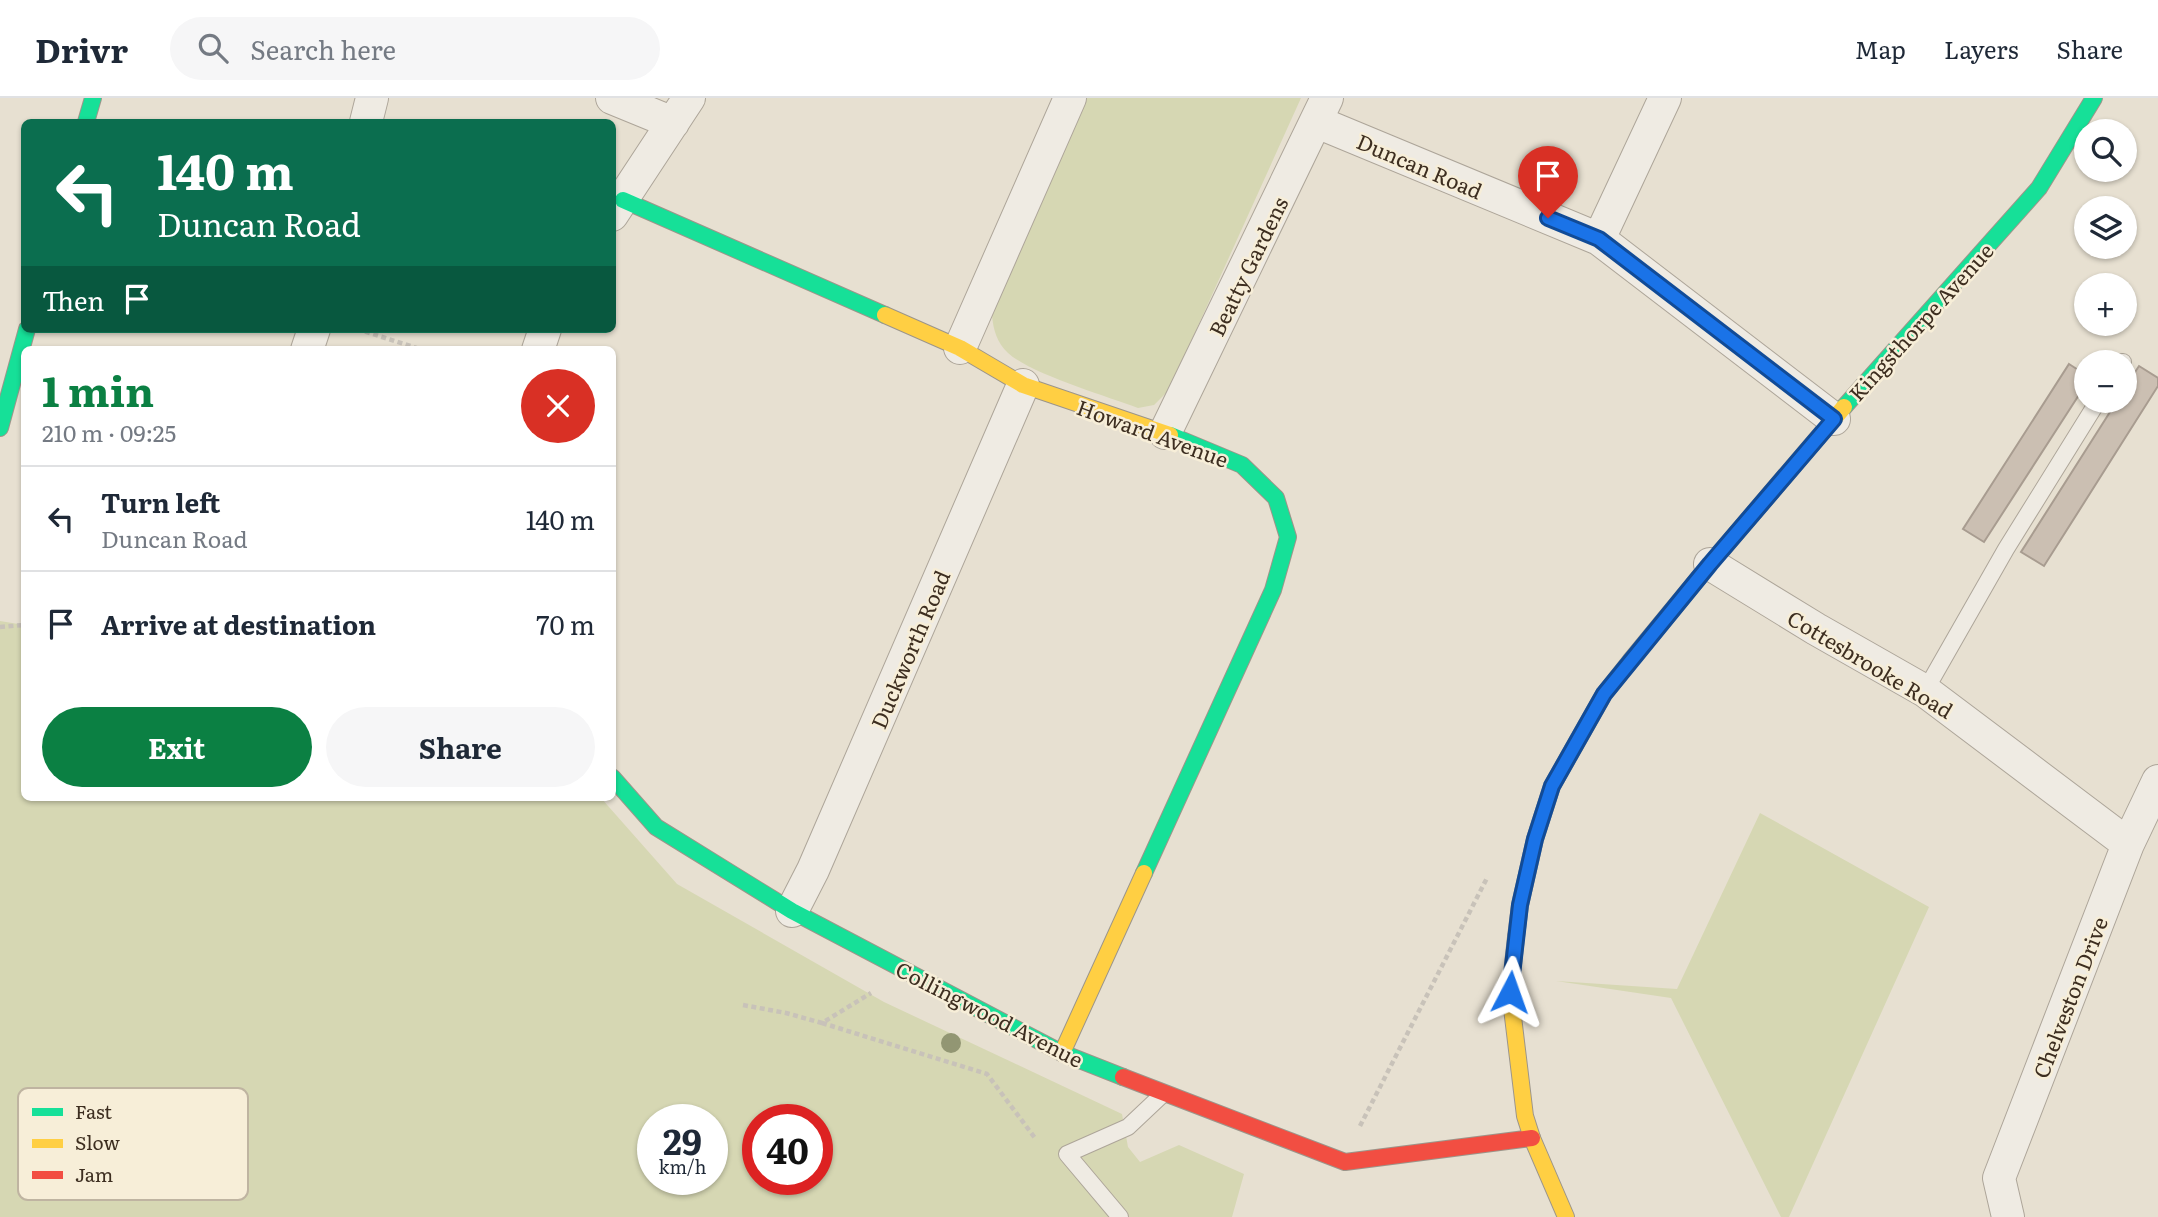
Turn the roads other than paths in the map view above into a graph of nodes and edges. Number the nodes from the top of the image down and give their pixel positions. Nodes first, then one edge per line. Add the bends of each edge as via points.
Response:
1 (93, 98) edge
2 (372, 98) edge
3 (612, 98) edge
4 (1070, 98) edge
5 (1665, 98) edge
6 (2094, 98) edge
7 (681, 110) edge
8 (1322, 110) edge
9 (87, 119) edge
10 (367, 119) edge
11 (618, 207) edge
12 (1599, 239) junction
13 (960, 348) junction
14 (21, 351) edge
15 (1023, 385) junction
16 (2091, 413) edge
17 (1834, 419) junction
18 (0, 428) edge
19 (1165, 432) junction
20 (1710, 564) junction
21 (1925, 691) junction
22 (2158, 781) edge
23 (616, 782) edge
24 (2128, 844) junction
25 (792, 911) junction
26 (1062, 1053) junction
27 (1165, 1093) junction
28 (1532, 1138) junction
29 (1120, 1217) edge
30 (1566, 1217) edge
31 (2008, 1217) edge

1 - 9 main road
2 - 10 street
3 - 7 street
4 - 13 street
5 - 12 street
6 - 17 main road, Kingsthorpe Avenue via 2039,188
7 - 11 street
8 - 12 street, Duncan Road
8 - 19 street, Beatty Gardens
11 - 13 main road, Howard Avenue
12 - 17 street, Duncan Road
13 - 15 main road, Howard Avenue
14 - 18 main road
15 - 19 main road, Howard Avenue
15 - 25 street, Duckworth Road
16 - 21 lane
17 - 20 main road, Kingsthorpe Avenue
19 - 26 main road, Howard Avenue via 1242,465 1276,498 1288,537 1273,590
20 - 21 street, Cottesbrooke Road
20 - 28 main road, Kingsthorpe Avenue via 1604,694 1552,786 1535,839 1520,905 1510,992 1525,1116
21 - 24 street, Cottesbrooke Road
22 - 24 street, Chelveston Drive
23 - 25 main road, Collingwood Avenue via 656,827
24 - 31 street, Chelveston Drive via 1999,1178
25 - 26 main road, Collingwood Avenue
26 - 27 main road, Collingwood Avenue
27 - 28 main road, Collingwood Avenue via 1345,1162
27 - 29 lane via 1128,1127 1067,1154
28 - 30 main road, Kingsthorpe Avenue

